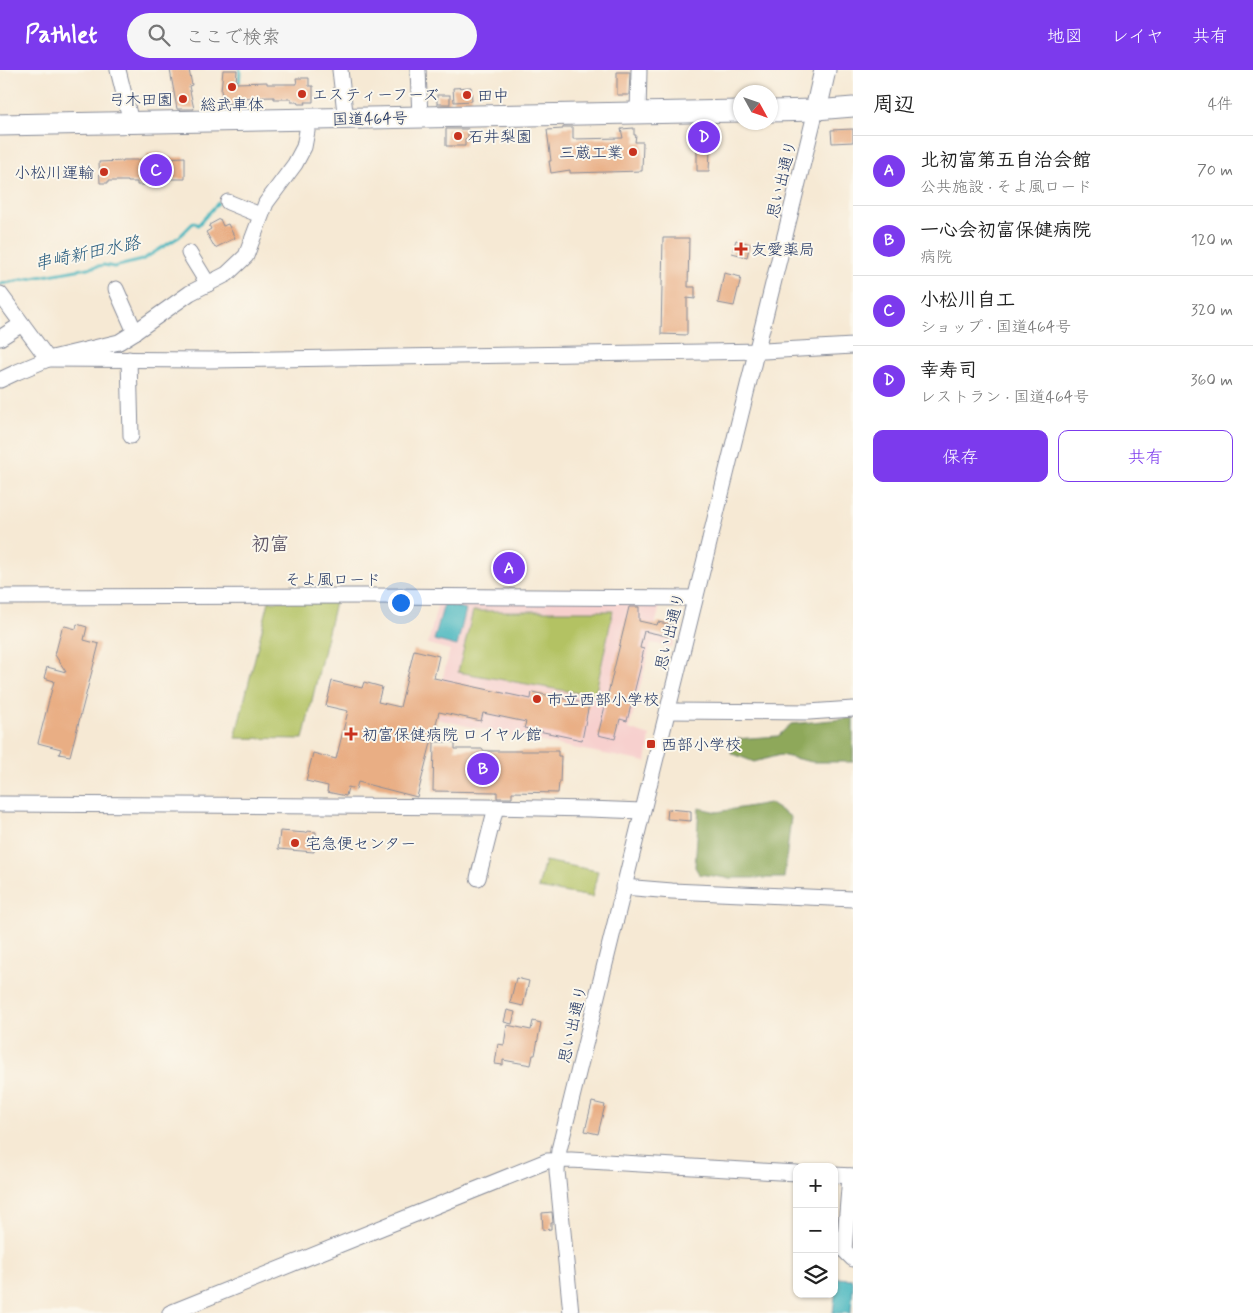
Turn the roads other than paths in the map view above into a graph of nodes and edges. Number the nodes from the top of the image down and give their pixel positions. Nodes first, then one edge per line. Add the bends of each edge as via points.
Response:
1 (118, 70) edge
2 (340, 70) edge
3 (418, 70) edge
4 (639, 70) edge
5 (826, 70) edge
6 (853, 108) edge
7 (816, 110) junction
8 (733, 111) edge
9 (778, 111) edge
10 (638, 114) junction
11 (420, 117) junction
12 (307, 119) junction
13 (345, 119) junction
14 (131, 122) junction
15 (0, 125) edge
16 (228, 202) dead end
17 (260, 215) junction
18 (189, 253) dead end
19 (208, 284) junction
20 (116, 289) dead end
21 (0, 294) edge
22 (22, 324) junction
23 (136, 332) junction
24 (0, 338) edge
25 (853, 346) edge
26 (756, 351) junction
27 (48, 359) junction
28 (129, 359) junction
29 (0, 380) edge
30 (131, 436) dead end
31 (0, 597) edge
32 (695, 598) junction
33 (853, 709) edge
34 (668, 711) junction
35 (0, 804) edge
36 (496, 808) junction
37 (642, 811) junction
38 (478, 878) dead end
39 (623, 887) junction
40 (853, 899) edge
41 (558, 1160) junction
42 (793, 1173) edge
43 (838, 1175) edge
44 (852, 1176) edge
45 (853, 1259) edge
46 (170, 1313) edge
47 (571, 1313) edge

1 - 14 street
2 - 13 street
3 - 11 street
4 - 10 street
5 - 7 highway
6 - 7 main road
7 - 9 highway
7 - 26 street, 思い出通り
8 - 10 highway, 国道464号
10 - 11 highway, 国道464号
11 - 13 highway, 国道464号
12 - 13 highway, 国道464号
12 - 14 highway, 国道464号
12 - 17 street via 304,147
14 - 15 highway, 国道464号
16 - 17 street
17 - 19 street via 246,256 227,274
18 - 19 street
19 - 23 street
20 - 23 street
21 - 22 street
22 - 24 street
22 - 27 street
23 - 27 street via 119,342
25 - 26 street
26 - 28 street
26 - 32 street, 思い出通り
27 - 28 street
27 - 29 street
28 - 30 street
31 - 32 street, そよ風ロード
32 - 34 street, 思い出通り
33 - 34 street via 809,712
34 - 37 street, 思い出通り
35 - 36 street
36 - 37 street
36 - 38 street
37 - 39 street, 思い出通り
39 - 40 street
39 - 41 street, 思い出通り
41 - 42 street
41 - 46 street via 548,1161
41 - 47 street, 思い出通り
43 - 44 street
44 - 45 street via 844,1250

